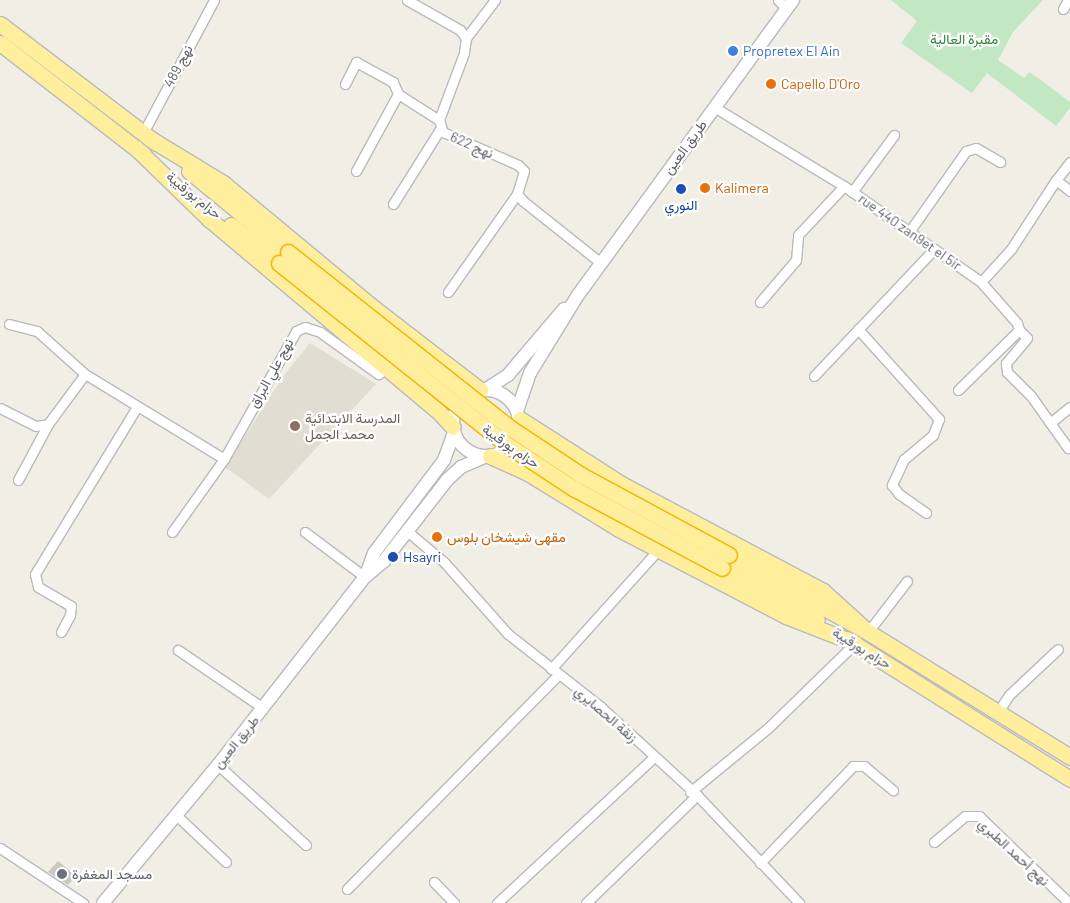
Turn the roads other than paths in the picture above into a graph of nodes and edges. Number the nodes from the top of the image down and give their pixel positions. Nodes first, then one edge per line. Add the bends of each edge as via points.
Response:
1 (214, 0) edge
2 (407, 0) edge
3 (495, 0) edge
4 (1068, 0) edge
5 (786, 3) edge
6 (1063, 9) dead end
7 (0, 24) edge
8 (466, 38) junction
9 (0, 43) edge
10 (345, 84) dead end
11 (398, 94) junction
12 (714, 106) junction
13 (439, 124) junction
14 (146, 135) junction
15 (894, 136) dead end
16 (136, 148) junction
17 (1000, 162) dead end
18 (1070, 162) edge
19 (356, 171) dead end
20 (1056, 180) junction
21 (848, 189) junction
22 (1070, 191) edge
23 (517, 194) junction
24 (393, 204) dead end
25 (909, 232) junction
26 (934, 249) junction
27 (284, 258) junction
28 (601, 263) junction
29 (981, 282) junction
30 (448, 292) dead end
31 (578, 294) junction
32 (760, 302) dead end
33 (9, 324) dead end
34 (858, 329) junction
35 (1019, 330) junction
36 (388, 368) junction
37 (84, 374) junction
38 (814, 376) dead end
39 (483, 390) junction
40 (958, 390) dead end
41 (136, 407) junction
42 (1070, 407) edge
43 (0, 408) edge
44 (518, 415) junction
45 (1050, 423) junction
46 (48, 424) junction
47 (454, 429) junction
48 (1068, 448) dead end
49 (488, 456) junction
50 (224, 459) junction
51 (18, 480) dead end
52 (926, 513) dead end
53 (407, 531) junction
54 (172, 532) dead end
55 (306, 532) dead end
56 (658, 550) junction
57 (726, 561) junction
58 (365, 577) junction
59 (907, 581) dead end
60 (61, 632) dead end
61 (868, 632) junction
62 (855, 643) junction
63 (1058, 649) dead end
64 (178, 650) dead end
65 (555, 672) junction
66 (263, 708) junction
67 (998, 712) junction
68 (654, 757) junction
69 (1070, 757) edge
70 (218, 765) junction
71 (1070, 779) edge
72 (892, 790) dead end
73 (694, 794) junction
74 (175, 814) junction
75 (934, 842) dead end
76 (306, 845) dead end
77 (0, 848) edge
78 (226, 862) dead end
79 (760, 863) junction
80 (434, 882) dead end
81 (347, 889) dead end
82 (82, 903) edge
83 (103, 903) edge
84 (454, 903) edge
85 (497, 903) edge
86 (586, 903) edge
87 (800, 903) edge
88 (1069, 903) edge

1 - 14 street, نهج 489
2 - 8 street via 460,30
3 - 8 street
4 - 6 street
5 - 12 main road, طريق العين
7 - 14 highway, حزام بورقيبة
8 - 13 street via 464,53
9 - 16 highway, حزام بورقيبة
10 - 11 street, نهج 622 via 356,62 393,82
11 - 13 street, نهج 622
11 - 19 street
12 - 21 street, rue 440 zan9et el 5ir
12 - 28 main road, طريق العين
13 - 23 street, نهج 622 via 524,170
13 - 24 street
14 - 27 highway, حزام بورقيبة
14 - 39 highway via 224,183 375,308
15 - 21 street
16 - 27 highway, حزام بورقيبة
16 - 36 highway via 209,219
17 - 25 street via 976,148 966,151
18 - 20 street
20 - 22 street
20 - 29 street via 1011,249
21 - 25 street, rue 440 zan9et el 5ir
21 - 32 street via 798,235 796,260
23 - 28 street
23 - 30 street, نهج 622
25 - 26 street, rue 440 zan9et el 5ir
26 - 29 street, rue 440 zan9et el 5ir
26 - 34 street
27 - 57 highway, حزام بورقيبة, bridge via 510,428 581,475
28 - 31 main road, طريق العين
29 - 35 street, rue 440 zan9et el 5ir
31 - 39 main road, طريق العين via 508,375
31 - 44 main road, طريق العين via 530,373
33 - 37 street via 37,331
34 - 38 street
34 - 52 street via 939,419 933,434 904,459 892,485
35 - 40 street
35 - 45 street via 1027,338 1006,362 1007,372
36 - 47 highway
36 - 50 street, نهج علي البراق via 378,374 371,371 320,332 300,328 289,339
37 - 41 street
37 - 46 street
39 - 44 main road via 499,392 509,398
39 - 47 main road via 460,402 455,411
41 - 50 street
41 - 60 street via 35,574 38,587 71,606
42 - 45 street
43 - 46 street via 36,426
44 - 49 main road via 515,441 507,450
44 - 61 highway via 623,485 823,591
45 - 48 street
46 - 51 street
47 - 49 main road via 466,449
47 - 58 main road, طريق العين via 444,460 374,553
49 - 53 main road, طريق العين via 461,467
49 - 56 highway via 512,464
50 - 54 street
53 - 58 main road, طريق العين via 384,561
53 - 65 street, زنقة الحصايري via 444,562 508,634
55 - 58 street
56 - 62 highway via 786,616
56 - 65 street
57 - 61 highway, حزام بورقيبة
57 - 62 highway, حزام بورقيبة
58 - 66 main road, طريق العين
59 - 61 street
61 - 67 highway, حزام بورقيبة
62 - 71 highway, حزام بورقيبة
62 - 73 street
63 - 67 street via 1009,695
64 - 66 street
65 - 68 street, زنقة الحصايري via 601,708
65 - 81 street
66 - 70 main road, طريق العين
67 - 69 highway, حزام بورقيبة
68 - 73 street, زنقة الحصايري
68 - 85 street
70 - 74 main road, طريق العين
70 - 76 street
72 - 79 street via 864,766 854,766
73 - 79 street, زنقة الحصايري
73 - 86 street
74 - 78 street
74 - 83 main road, طريق العين
75 - 88 street, نهج أحمد الطبري via 965,816 979,816
77 - 82 street
79 - 87 street, زنقة الحصايري
80 - 84 street

